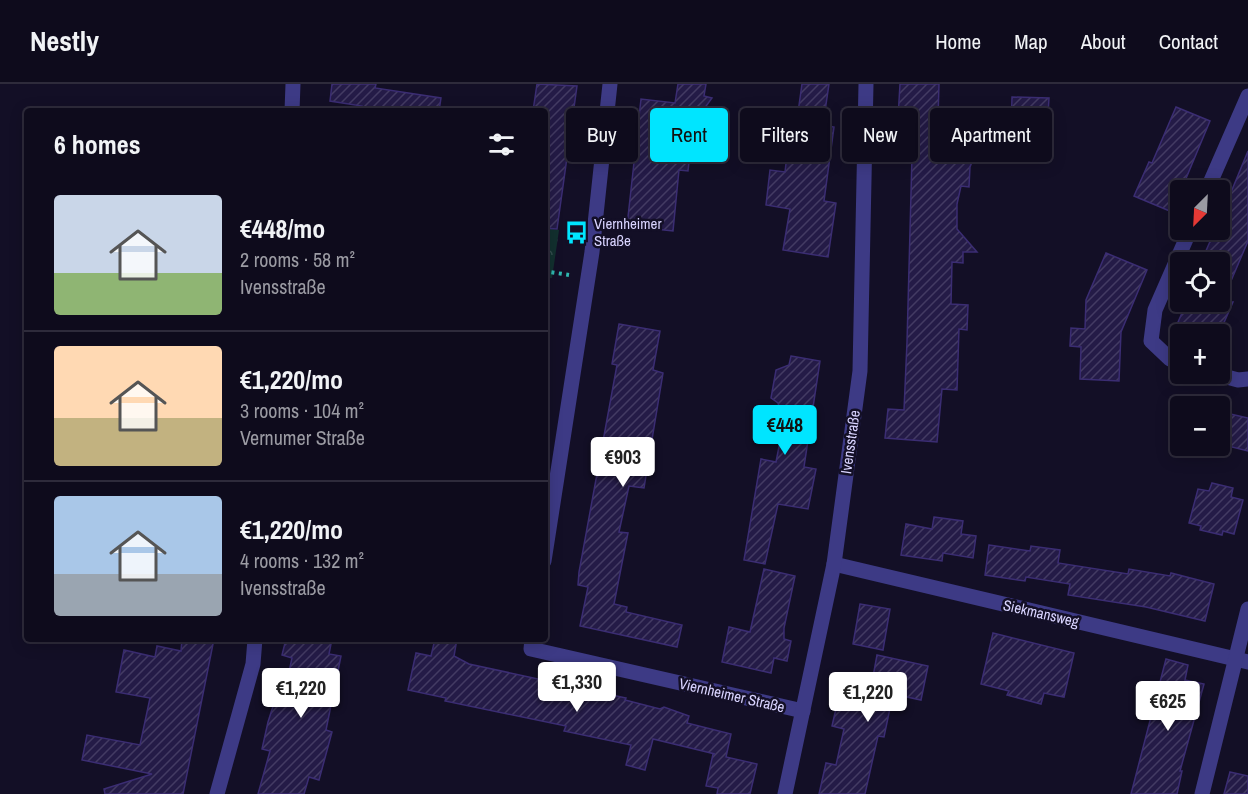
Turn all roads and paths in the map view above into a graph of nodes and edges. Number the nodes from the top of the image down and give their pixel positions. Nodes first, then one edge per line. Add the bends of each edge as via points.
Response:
1 (293, 84) edge
2 (610, 84) edge
3 (866, 84) edge
4 (1248, 96) edge
5 (292, 108) edge
6 (1211, 180) edge
7 (1186, 240) edge
8 (1170, 359) edge
9 (1230, 378) edge
10 (1248, 379) edge
11 (548, 535) edge
12 (834, 564) junction
13 (1248, 609) edge
14 (255, 642) edge
15 (532, 642) edge
16 (1243, 661) edge
17 (803, 711) junction
18 (217, 794) edge
19 (785, 794) edge
20 (1202, 794) edge

1 - 5 street
2 - 11 street via 592,252
3 - 12 street, Ivensstraße via 860,371
4 - 6 street
7 - 8 street via 1155,310 1151,341
9 - 10 street
12 - 16 street, Siekmansweg
12 - 17 street, Ivensstraße
13 - 16 street
14 - 18 street via 253,664
15 - 17 street, Viernheimer Straße via 531,649
16 - 20 street
17 - 19 street, Ivensstraße

